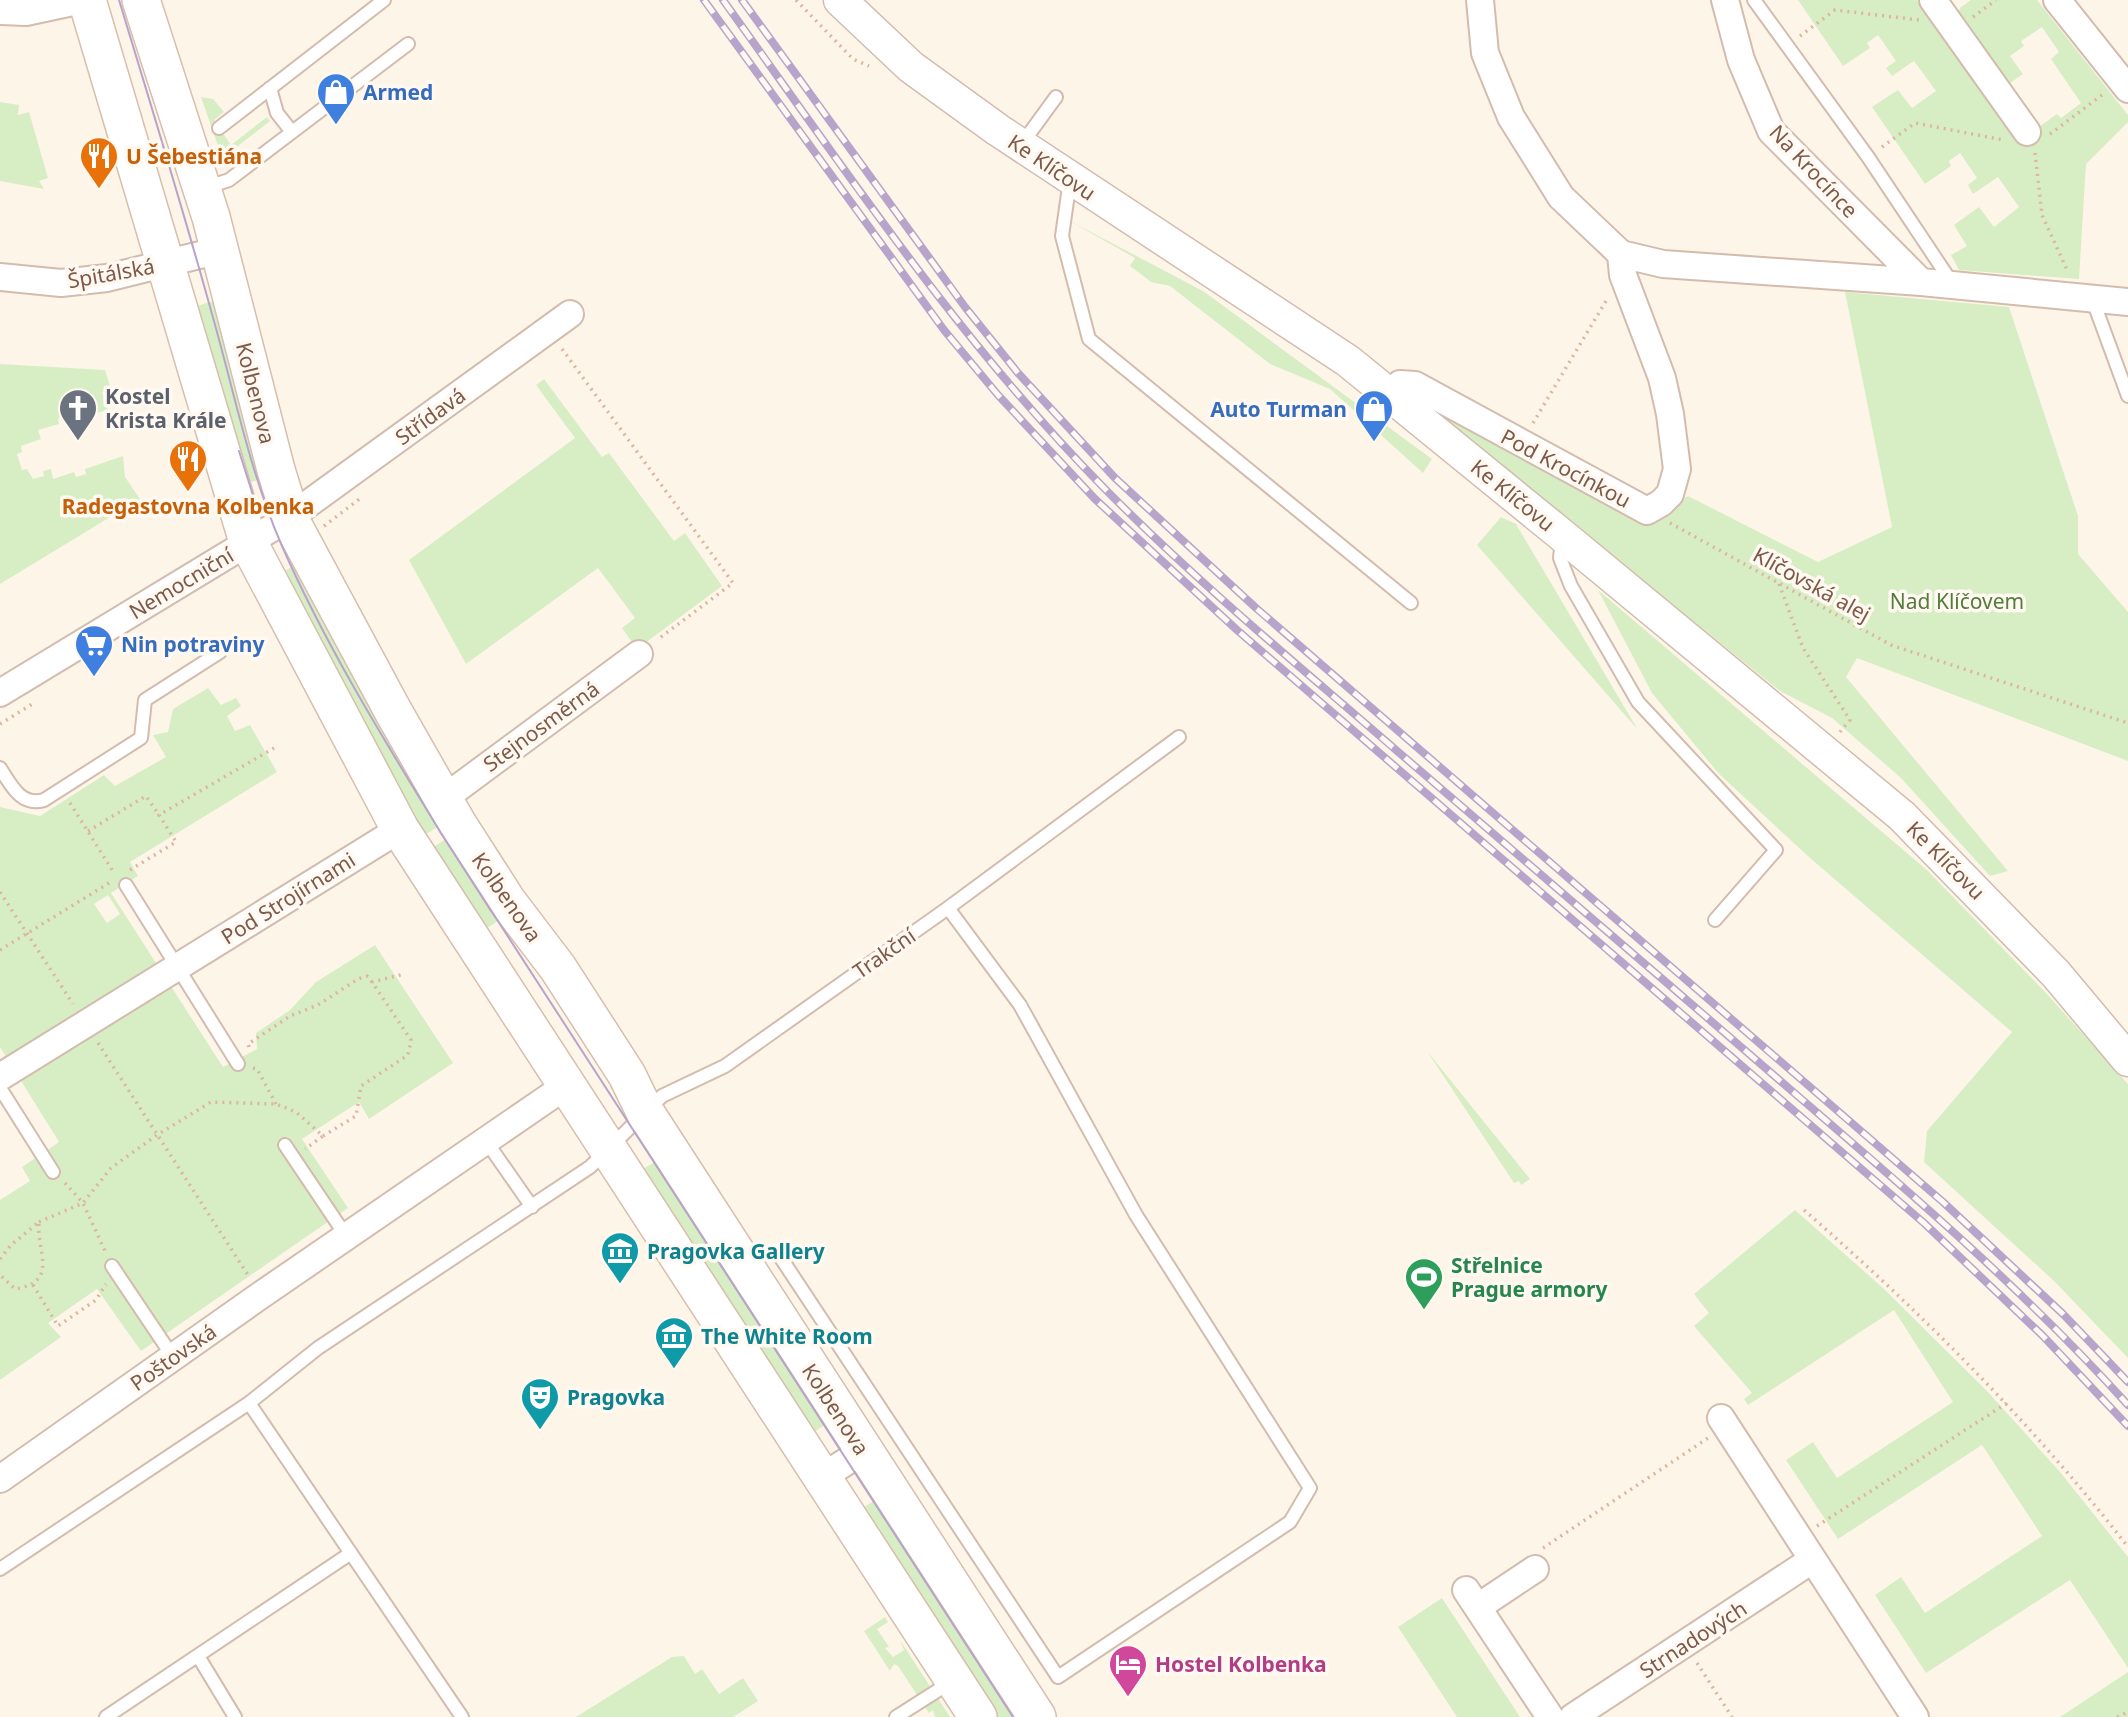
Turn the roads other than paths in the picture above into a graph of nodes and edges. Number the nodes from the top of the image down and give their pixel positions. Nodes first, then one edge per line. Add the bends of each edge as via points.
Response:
1 (82, 0) edge
2 (87, 0) edge
3 (141, 0) edge
4 (384, 0) edge
5 (840, 0) edge
6 (1479, 0) edge
7 (1725, 0) edge
8 (1754, 0) edge
9 (1933, 0) edge
10 (2057, 0) edge
11 (0, 11) edge
12 (408, 44) dead end
13 (270, 88) junction
14 (2128, 89) edge
15 (1056, 97) dead end
16 (219, 128) dead end
17 (292, 132) junction
18 (2028, 139) road end
19 (1020, 146) junction
20 (1070, 180) junction
21 (201, 189) junction
22 (220, 250) junction
23 (163, 264) junction
24 (1622, 265) junction
25 (0, 277) edge
26 (1921, 282) junction
27 (1954, 286) junction
28 (2092, 298) junction
29 (2128, 302) edge
30 (570, 314) dead end
31 (1390, 395) junction
32 (2128, 396) edge
33 (290, 517) junction
34 (1563, 536) junction
35 (248, 542) junction
36 (1411, 603) dead end
37 (220, 652) dead end
38 (639, 654) road end
39 (0, 693) edge
40 (1179, 737) dead end
41 (0, 768) edge
42 (443, 799) junction
43 (400, 829) junction
44 (126, 885) dead end
45 (948, 908) junction
46 (1715, 920) dead end
47 (176, 967) junction
48 (2128, 1060) edge
49 (237, 1065) road end
50 (0, 1077) edge
51 (0, 1088) edge
52 (551, 1096) dead end
53 (645, 1112) junction
54 (486, 1141) junction
55 (285, 1145) dead end
56 (599, 1158) junction
57 (54, 1172) road end
58 (532, 1207) junction
59 (346, 1236) junction
60 (781, 1258) dead end
61 (112, 1266) road end
62 (173, 1357) junction
63 (248, 1404) junction
64 (1724, 1423) road end
65 (863, 1451) junction
66 (822, 1478) junction
67 (0, 1479) edge
68 (351, 1553) junction
69 (1812, 1560) junction
70 (0, 1569) edge
71 (1535, 1569) road end
72 (198, 1656) junction
73 (954, 1680) junction
74 (106, 1717) edge
75 (235, 1717) edge
76 (463, 1717) edge
77 (896, 1717) edge
78 (978, 1717) edge
79 (1037, 1717) edge
80 (1549, 1717) edge
81 (1573, 1717) edge
82 (1915, 1717) edge

1 - 11 street via 26,12
2 - 23 main road
3 - 21 main road, Kolbenova
4 - 13 lane
5 - 19 street, Ke Klíčovu via 911,67
6 - 24 street, Pod Krocínkou via 1485,53 1511,117 1561,197
7 - 26 street, Na Krocínce via 1741,60 1772,131
8 - 27 lane via 1874,165
9 - 18 street
10 - 14 street
12 - 17 lane
13 - 16 lane
13 - 17 lane via 277,113
15 - 19 lane
17 - 21 lane via 229,180
19 - 20 street, Ke Klíčovu
20 - 31 street, Ke Klíčovu via 1308,332
20 - 36 lane via 1062,236 1089,339
21 - 22 main road, Kolbenova
22 - 23 street, Špitálská
22 - 33 main road, Kolbenova
23 - 25 street, Špitálská via 107,278 61,283
23 - 35 main road
24 - 26 street
24 - 31 street, Pod Krocínkou via 1662,378 1677,468 1670,494 1647,511 1415,385 1400,384
26 - 27 street
27 - 28 street
28 - 29 street
28 - 32 lane
30 - 33 street, Střídavá
31 - 34 street, Ke Klíčovu
33 - 35 street, Nemocniční
33 - 42 main road, Kolbenova
34 - 46 lane via 1560,558 1571,586 1638,702 1776,850
34 - 48 street, Ke Klíčovu via 1902,816 2056,974
35 - 39 street, Nemocniční
35 - 43 main road
37 - 41 lane via 145,700 141,738 44,800 18,795
38 - 42 street, Stejnosměrná
40 - 45 lane, Trakční
42 - 53 main road, Kolbenova via 507,901 558,968 627,1075
43 - 47 street, Pod Strojírnami
43 - 56 main road
44 - 47 lane
45 - 53 lane, Trakční via 725,1066 662,1096
45 - 60 lane via 1020,1005 1136,1215 1310,1489 1290,1522 1058,1676
47 - 49 lane
47 - 50 street, Pod Strojírnami
51 - 57 lane
52 - 54 street, Poštovská
53 - 56 lane, Trakční
53 - 65 main road, Kolbenova
54 - 58 lane
54 - 59 street, Poštovská
55 - 59 lane
56 - 58 lane, Trakční
56 - 66 main road
58 - 63 lane, Trakční via 318,1348
59 - 62 street, Poštovská
61 - 62 lane
62 - 67 street, Poštovská
63 - 68 lane
63 - 70 lane, Trakční
64 - 69 street
65 - 66 street
65 - 79 main road, Kolbenova
66 - 73 main road
68 - 72 lane
68 - 76 lane
69 - 81 street, Strnadových
69 - 82 street
71 - 80 street via 1472,1599
72 - 74 lane
72 - 75 lane
73 - 77 lane
73 - 78 main road

